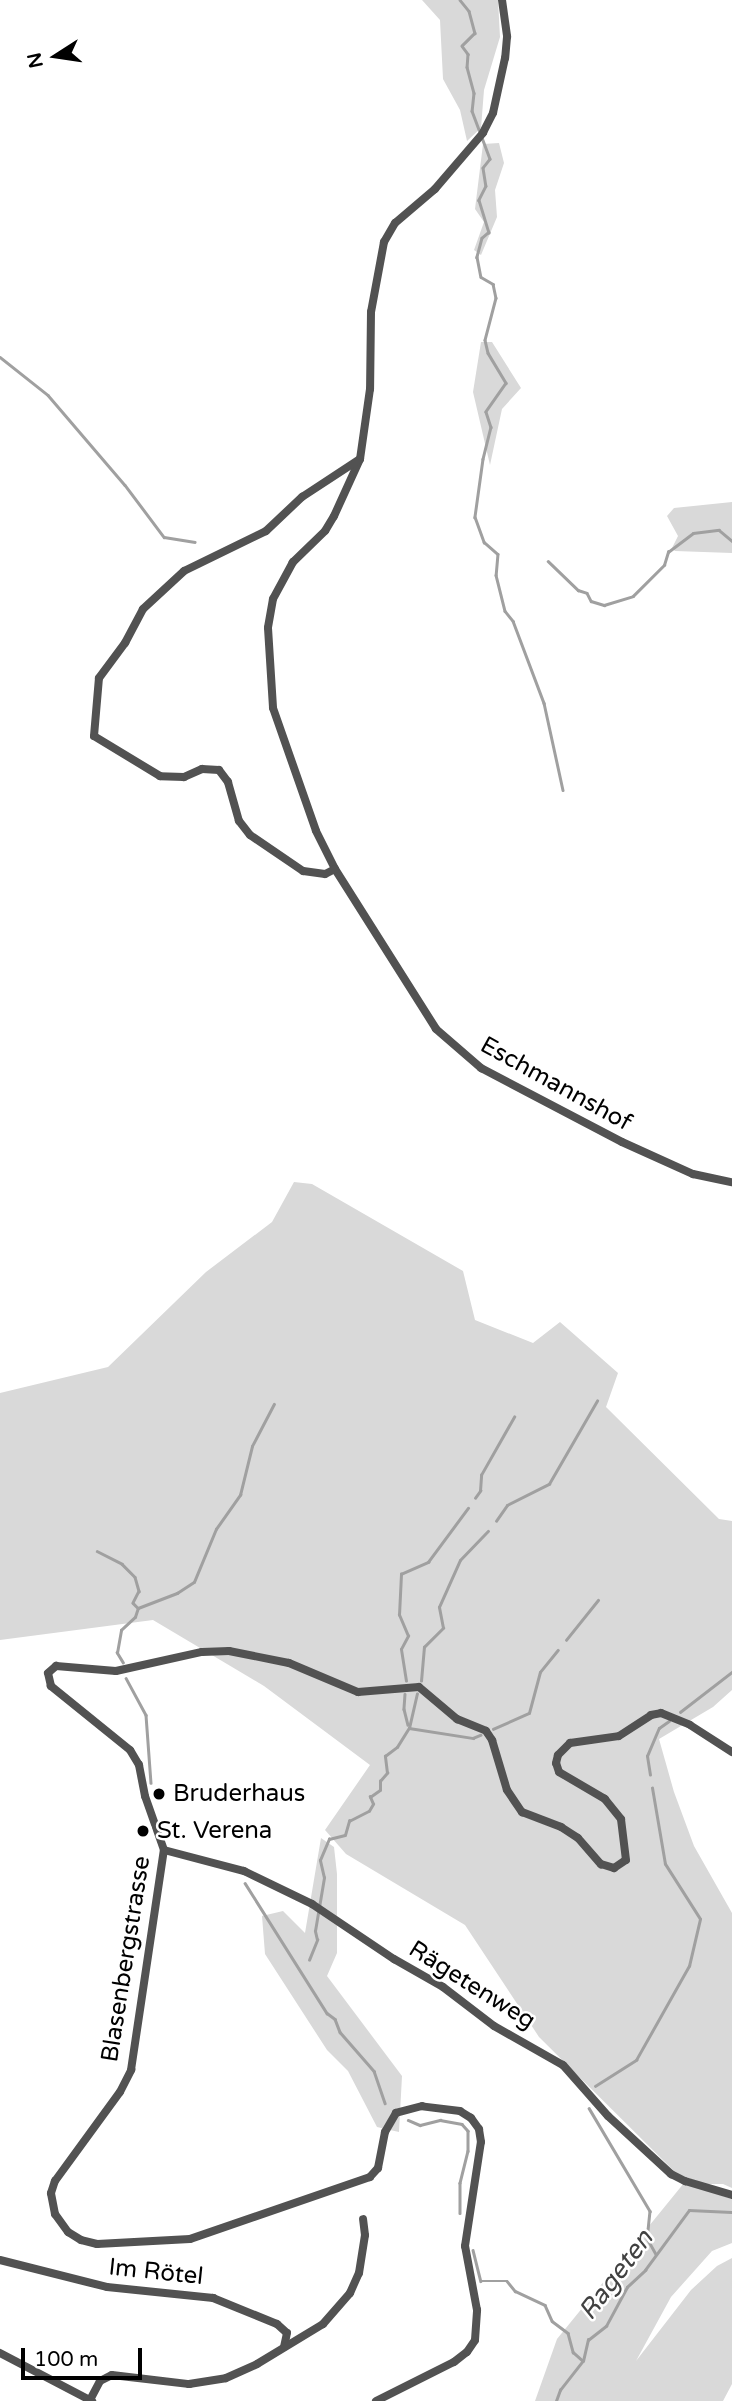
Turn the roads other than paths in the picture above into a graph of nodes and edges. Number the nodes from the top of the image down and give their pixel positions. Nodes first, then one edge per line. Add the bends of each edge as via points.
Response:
1 (502, 0) edge
2 (360, 459) junction
3 (335, 869) junction
4 (732, 1182) edge
5 (732, 1752) edge
6 (163, 1850) junction
7 (732, 2195) edge
8 (363, 2219) dead end
9 (0, 2260) edge
10 (284, 2347) junction
11 (0, 2353) edge
12 (380, 2399) edge
13 (91, 2400) edge

1 - 2 street, Eschmannshof via 507,37 493,113 481,137 435,188 395,223 384,242 371,312 370,389
2 - 3 street, Eschmannshof via 334,516 284,576 273,599 268,628 273,708 316,831
2 - 3 street via 302,497 266,531 184,571 144,609 99,678 94,736 160,776 219,770 228,782 239,821 250,835 303,871 325,874
3 - 4 street, Eschmannshof via 436,1029 481,1068 664,1164
5 - 6 street, Blasenbergstrasse via 661,1713 619,1736 570,1743 558,1755 559,1772 605,1799 621,1819 626,1860 614,1868 601,1864 561,1827 522,1812 507,1790 486,1731 457,1719 419,1687 358,1692 289,1663 229,1651 201,1652 117,1671 51,1668 51,1686 117,1736 139,1765
6 - 7 street, Rägetenweg via 244,1871 325,1911 443,1987 494,2026 563,2065 661,2166 685,2181
6 - 12 street, Blasenbergstrasse via 131,2070 55,2181 51,2193 54,2214 68,2232 97,2244 190,2239 370,2177 378,2168 385,2132 396,2113 422,2106 460,2111 479,2129 481,2143 465,2246 477,2310 475,2340 454,2362
8 - 10 street via 359,2270 350,2293 323,2324
9 - 10 street, Im Rötel via 107,2287 213,2298 277,2324 289,2338
10 - 13 street via 241,2372 206,2383 112,2375 100,2381
11 - 13 street

